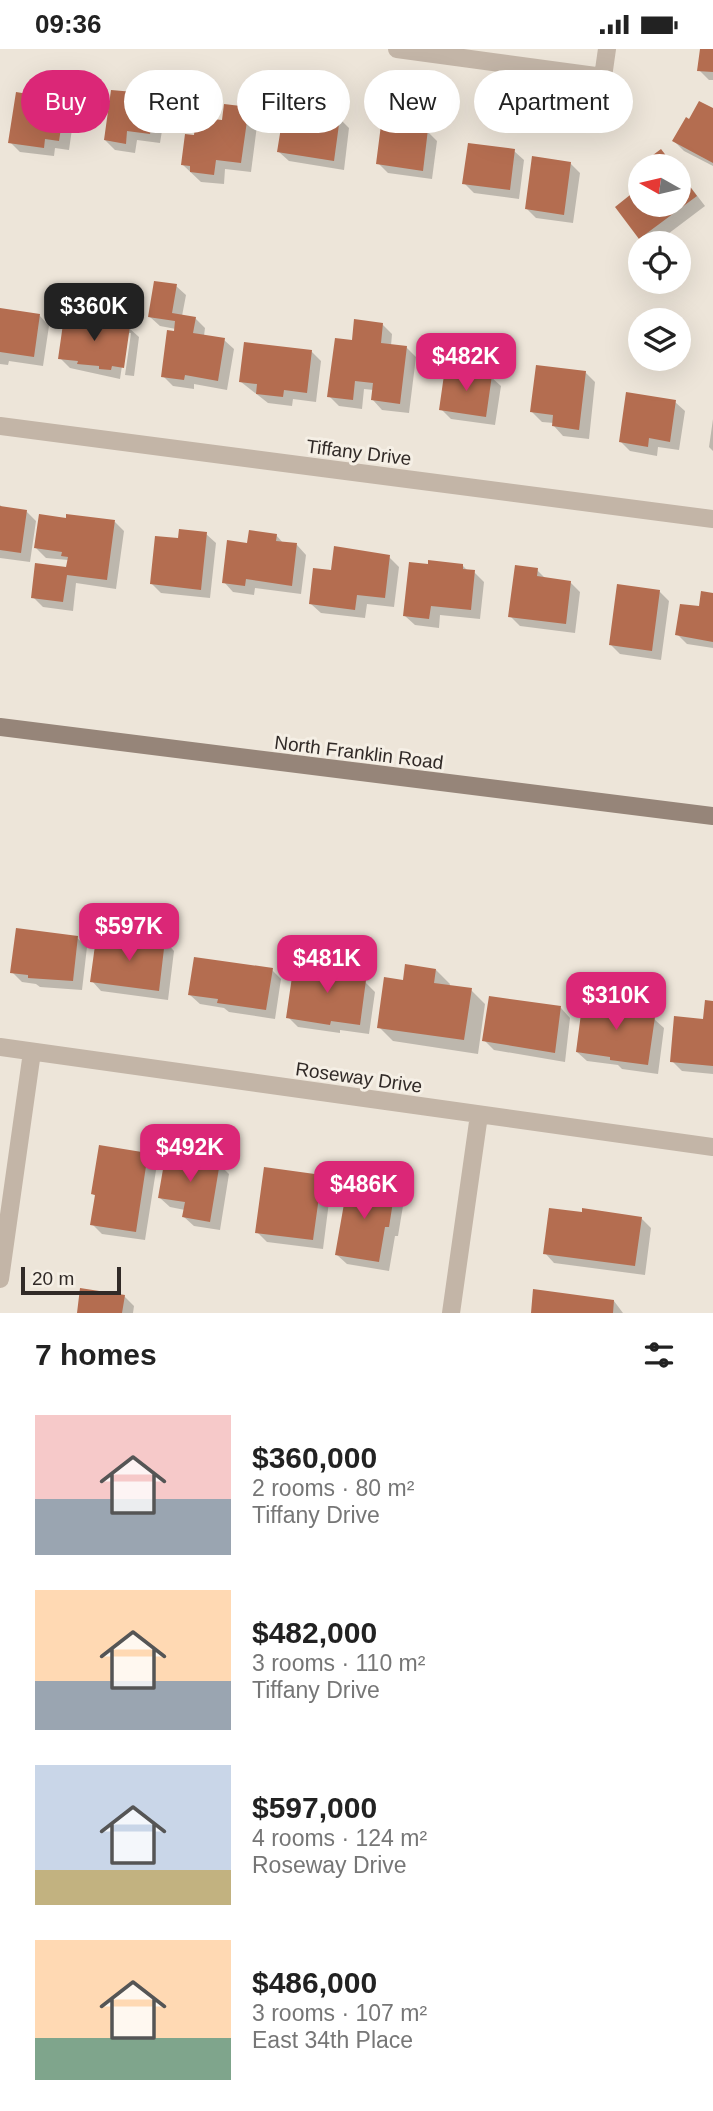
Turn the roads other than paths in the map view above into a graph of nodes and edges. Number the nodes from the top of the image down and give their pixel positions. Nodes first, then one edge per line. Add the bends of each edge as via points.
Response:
1 (397, 49) edge
2 (607, 49) edge
3 (0, 426) edge
4 (713, 519) edge
5 (0, 727) edge
6 (713, 816) edge
7 (0, 1047) edge
8 (32, 1052) junction
9 (479, 1115) junction
10 (713, 1147) edge
11 (0, 1279) edge
12 (451, 1313) edge

1 - 2 street via 603,77
3 - 4 street, Tiffany Drive
5 - 6 main road, North Franklin Road
7 - 8 street, Roseway Drive
8 - 9 street, Roseway Drive
8 - 11 street
9 - 10 street, Roseway Drive
9 - 12 street

